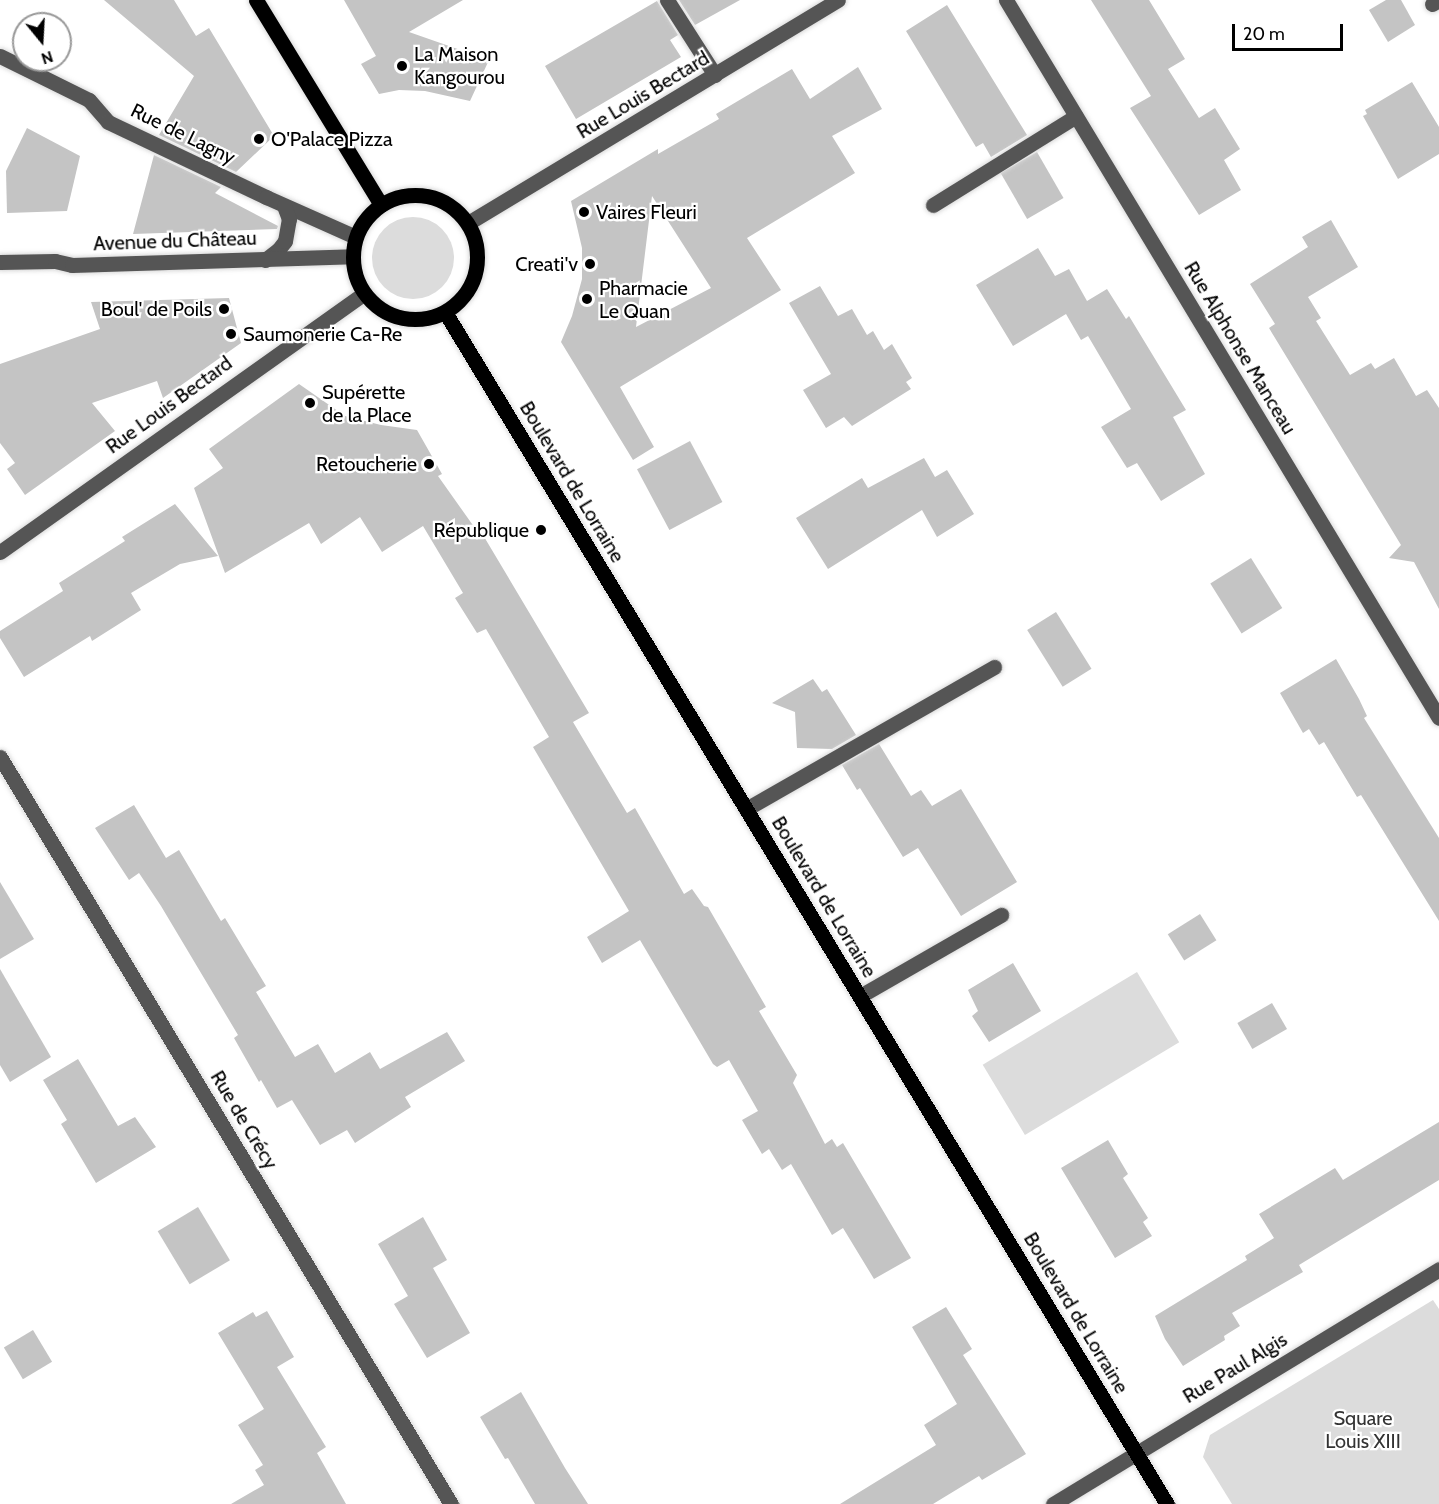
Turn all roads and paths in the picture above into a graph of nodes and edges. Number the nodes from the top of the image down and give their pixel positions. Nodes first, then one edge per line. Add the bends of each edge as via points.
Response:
1 (256, 0) edge
2 (666, 0) edge
3 (838, 0) edge
4 (1006, 0) edge
5 (0, 56) edge
6 (715, 75) junction
7 (1076, 116) junction
8 (381, 205) junction
9 (933, 205) dead end
10 (285, 206) junction
11 (468, 224) junction
12 (356, 237) junction
13 (353, 256) junction
14 (265, 260) junction
15 (0, 262) edge
16 (364, 292) junction
17 (445, 312) junction
18 (0, 552) edge
19 (994, 667) dead end
20 (1439, 717) edge
21 (0, 758) edge
22 (746, 809) junction
23 (1001, 915) dead end
24 (860, 996) junction
25 (1439, 1269) edge
26 (1136, 1453) junction
27 (451, 1504) edge
28 (1053, 1504) edge
29 (1167, 1504) edge

1 - 8 main road
2 - 6 street
3 - 6 street, Rue Louis Bectard
4 - 7 street, Rue Alphonse Manceau
5 - 10 street, Rue de Lagny via 89,99 108,122
6 - 11 street, Rue Louis Bectard
7 - 9 street
7 - 20 street, Rue Alphonse Manceau
8 - 11 main road via 399,196 438,199 455,209
8 - 12 main road via 366,219
10 - 12 street, Rue de Lagny
10 - 14 street via 289,219 285,241
11 - 17 main road via 477,242 473,282 462,299
12 - 13 main road
13 - 14 street, Avenue du Château
13 - 16 main road
14 - 15 street, Avenue du Château via 72,265 55,261
16 - 17 main road via 376,306 392,315 428,318
16 - 18 street, Rue Louis Bectard
17 - 22 main road, Boulevard de Lorraine
19 - 22 street
21 - 27 street, Rue de Crécy
22 - 24 main road, Boulevard de Lorraine
23 - 24 street
24 - 26 main road, Boulevard de Lorraine
25 - 26 street, Rue Paul Algis
26 - 28 street, Rue Paul Algis
26 - 29 main road, Boulevard de Lorraine

